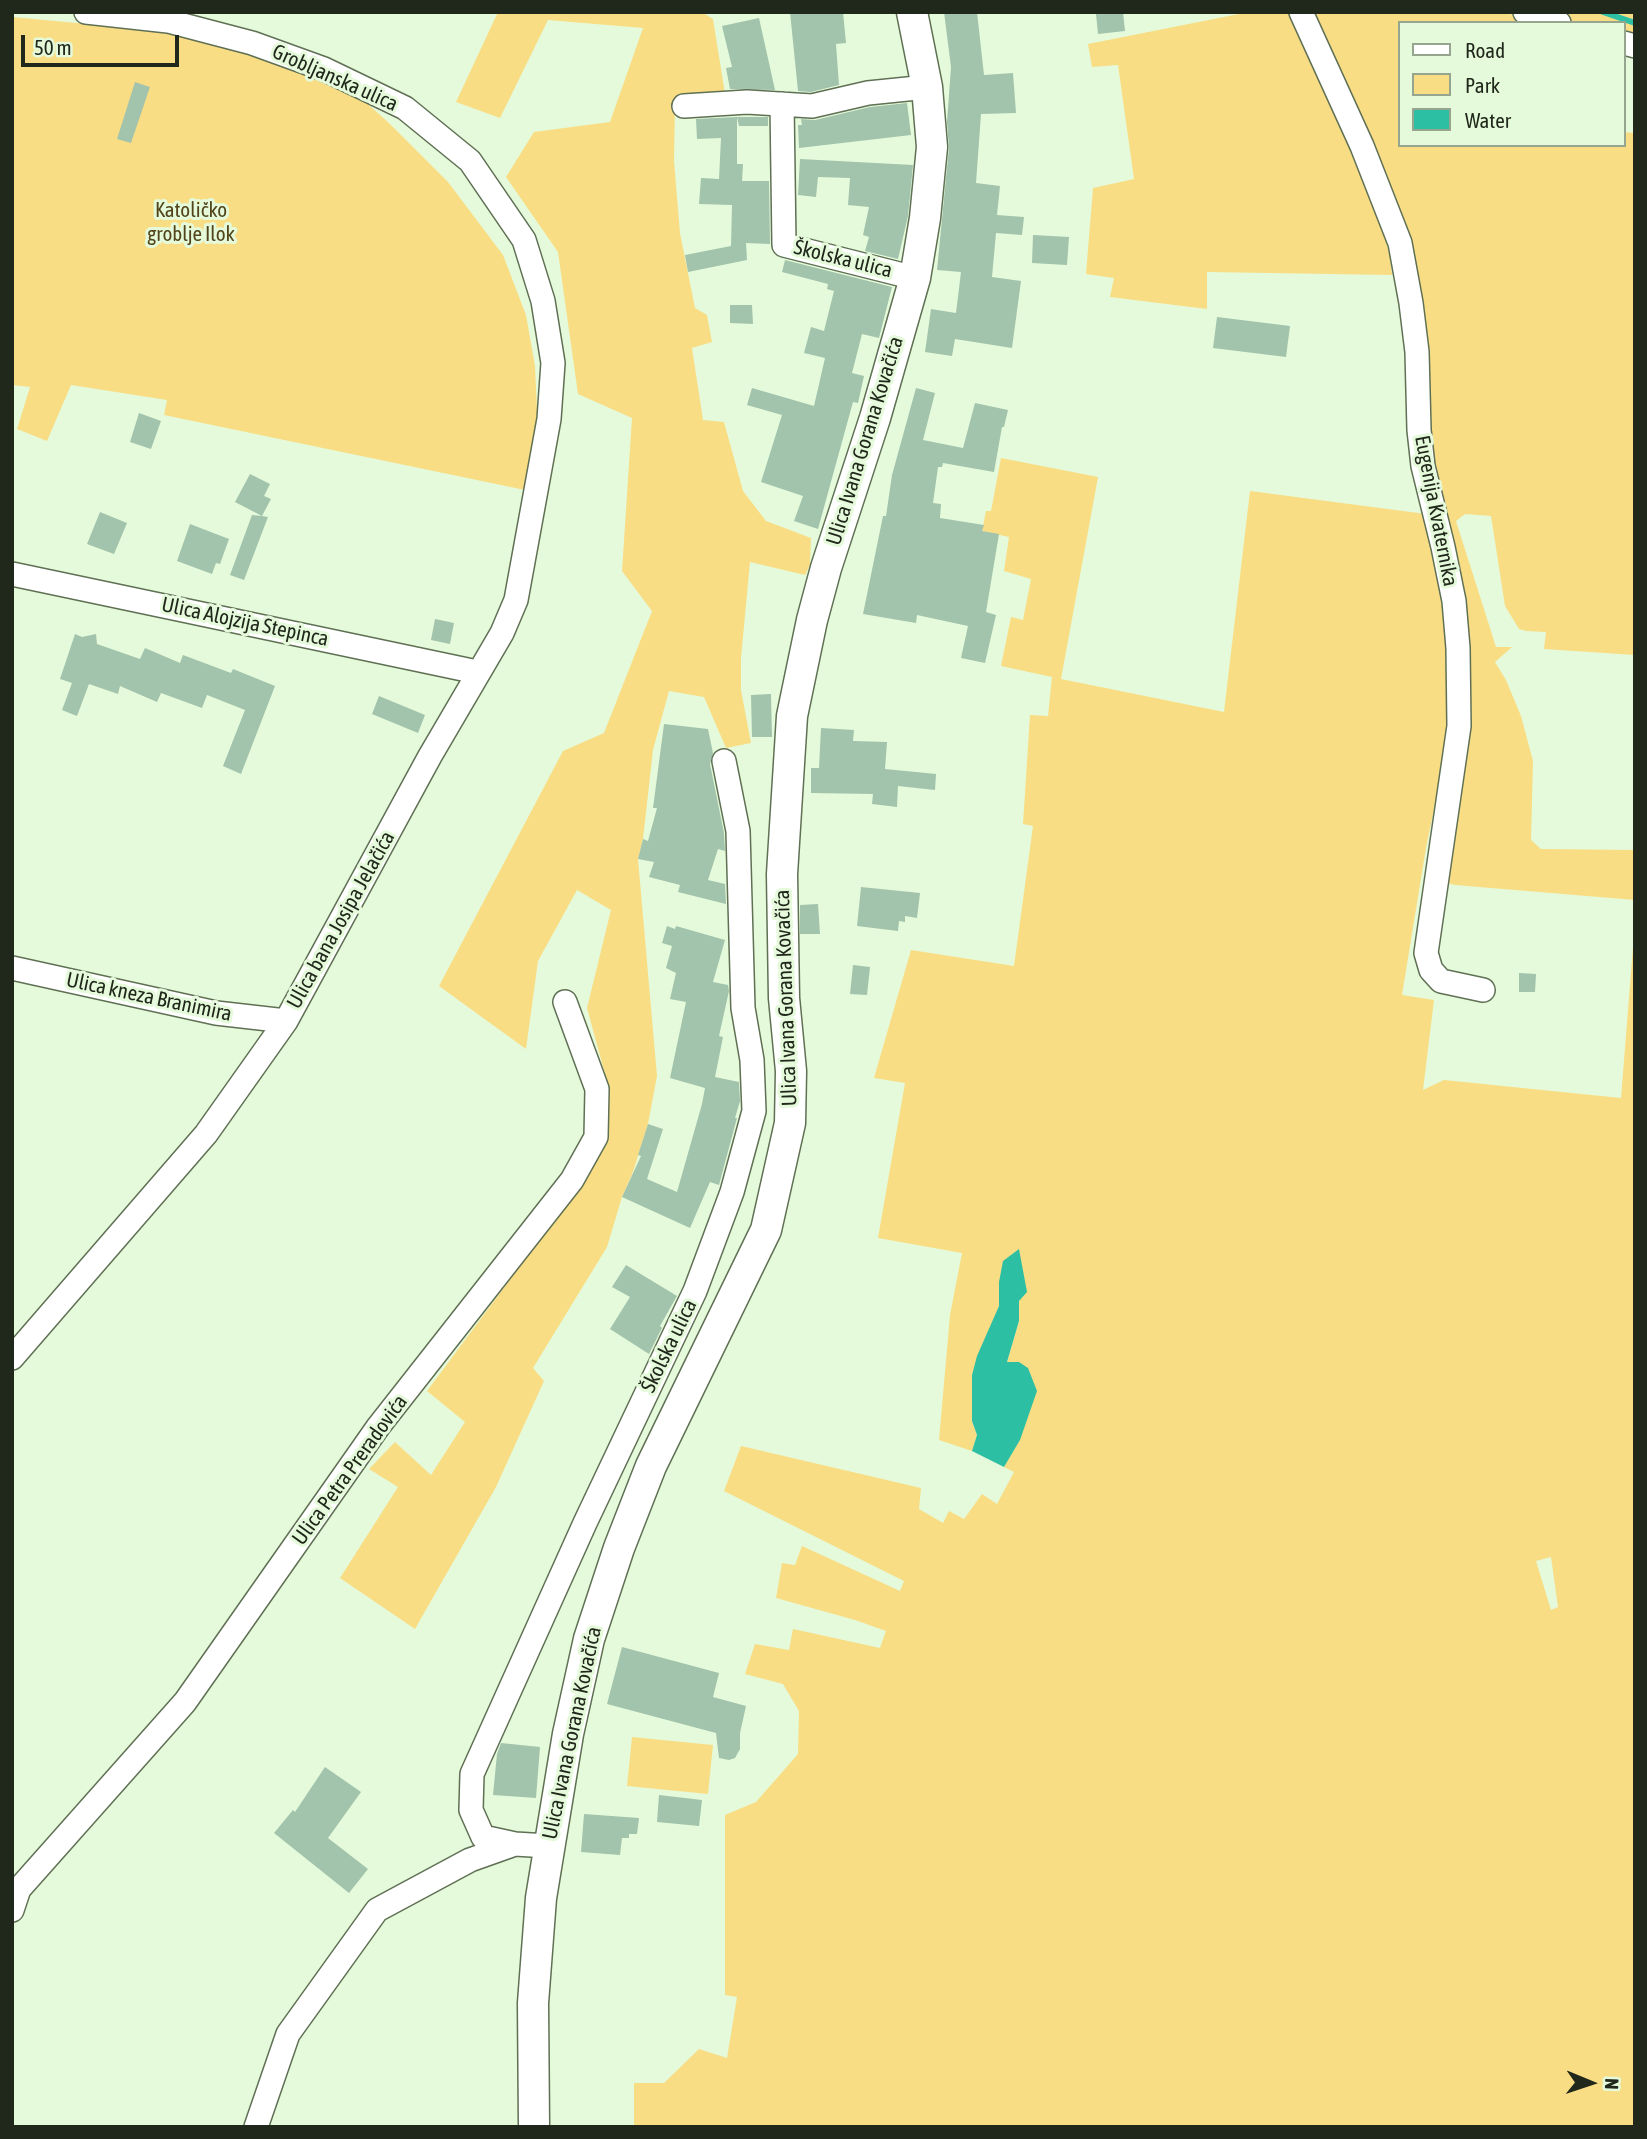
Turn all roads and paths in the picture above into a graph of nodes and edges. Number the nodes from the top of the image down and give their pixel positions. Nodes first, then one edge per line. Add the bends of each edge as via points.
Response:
1 (86, 12) edge
2 (912, 12) edge
3 (1301, 12) edge
4 (1525, 12) edge
5 (167, 17) edge
6 (1553, 21) edge
7 (928, 86) junction
8 (782, 104) junction
9 (684, 106) dead end
10 (915, 278) junction
11 (549, 419) joint
12 (12, 574) edge
13 (477, 672) junction
14 (724, 761) dead end
15 (12, 968) edge
16 (1483, 989) dead end
17 (565, 1002) dead end
18 (286, 1021) junction
19 (12, 1358) edge
20 (515, 1844) junction
21 (548, 1846) junction
22 (12, 1910) edge
23 (256, 2127) edge
24 (534, 2127) edge

1 - 5 street, Grobljanska ulica
2 - 7 main road, Ulica Ivana Gorana Kovačića
3 - 16 street, Eugenija Kvaternika via 1362,146 1403,255 1417,352 1423,466 1454,601 1458,648 1459,726 1426,953 1431,970 1441,981
4 - 6 street
5 - 11 street, Grobljanska ulica via 324,69 405,108 470,161 524,240 543,301 553,363
7 - 8 street via 812,106
7 - 10 main road, Ulica Ivana Gorana Kovačića via 932,146
8 - 9 street
8 - 10 street, Školska ulica via 784,244
10 - 21 main road, Ulica Ivana Gorana Kovačića via 826,568 792,716 782,874 790,1123 778,1180 766,1230 651,1465 619,1548 589,1639
11 - 13 street, Ulica bana Josipa Jelačića via 516,600
12 - 13 street, Ulica Alojzija Stepinca
13 - 18 street, Ulica bana Josipa Jelačića
14 - 20 street, Školska ulica via 738,831 743,1008 754,1111 732,1192 695,1291 584,1523 472,1774 471,1810 483,1837
15 - 18 street, Ulica kneza Branimira via 216,1013
17 - 22 street, Ulica Petra Preradovića via 597,1089 596,1137 572,1180 379,1427 185,1702 19,1889
18 - 19 street, Ulica bana Josipa Jelačića via 206,1134
20 - 21 street, Školska ulica
20 - 23 street via 470,1860 377,1910 288,2034
21 - 24 main road, Ulica Ivana Gorana Kovačića via 535,1963

